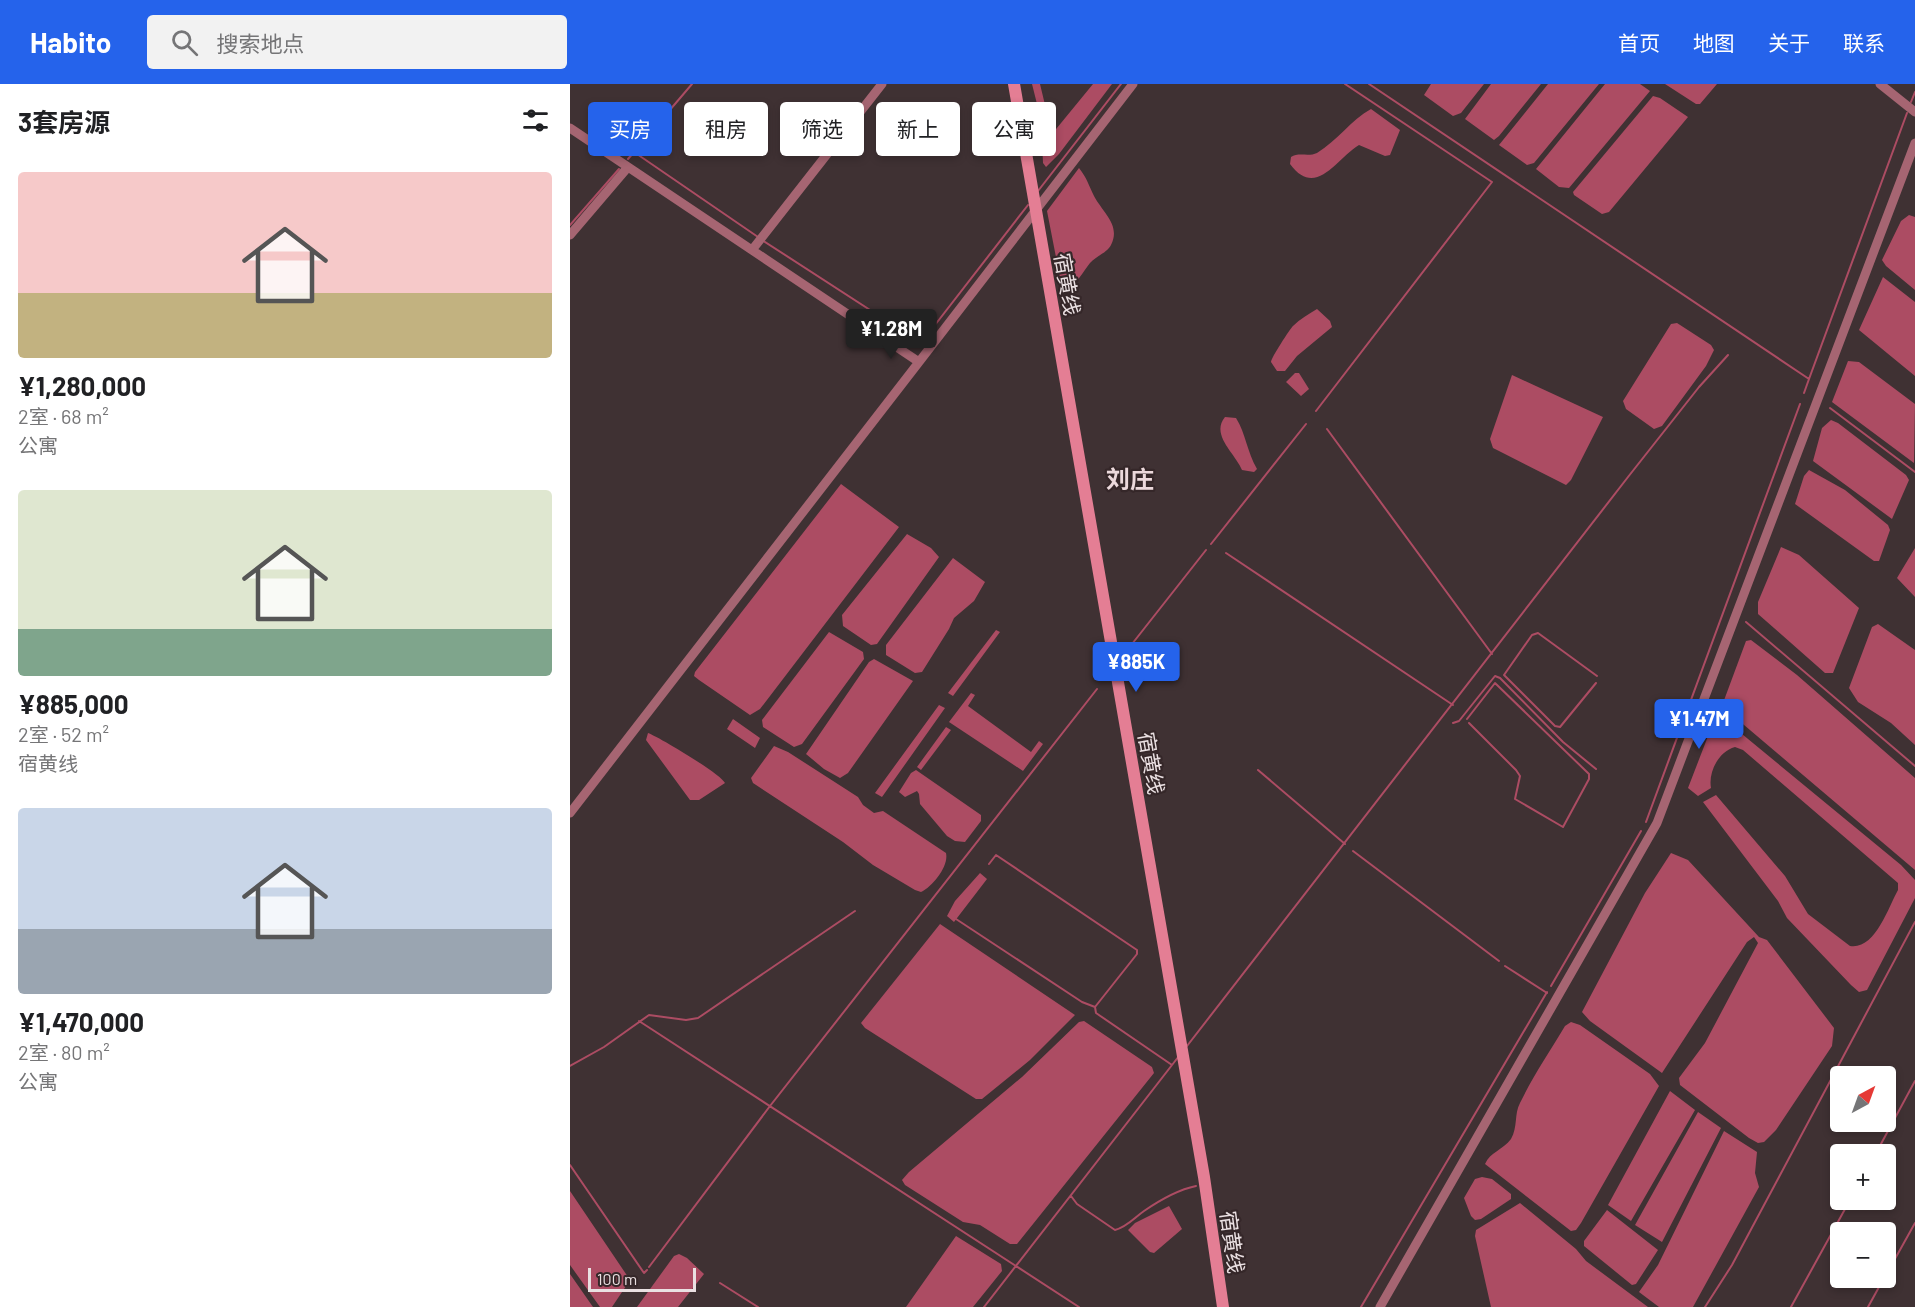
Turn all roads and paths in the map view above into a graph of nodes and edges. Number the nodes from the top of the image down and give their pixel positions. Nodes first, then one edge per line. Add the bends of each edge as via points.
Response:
1 (882, 84) edge
2 (1014, 84) edge
3 (1133, 84) edge
4 (1880, 84) edge
5 (1915, 112) edge
6 (570, 128) edge
7 (1915, 143) edge
8 (628, 167) junction
9 (1035, 214) junction
10 (570, 235) edge
11 (752, 250) junction
12 (919, 362) junction
13 (570, 813) edge
14 (1223, 1307) edge
15 (1380, 1307) edge

1 - 11 street
2 - 9 main road, 宿黄线
3 - 9 street
4 - 5 street
6 - 8 street
7 - 15 street via 1657,823
8 - 10 street
8 - 11 street
9 - 12 street
9 - 14 main road, 宿黄线 via 1203,1168
11 - 12 street
12 - 13 street

